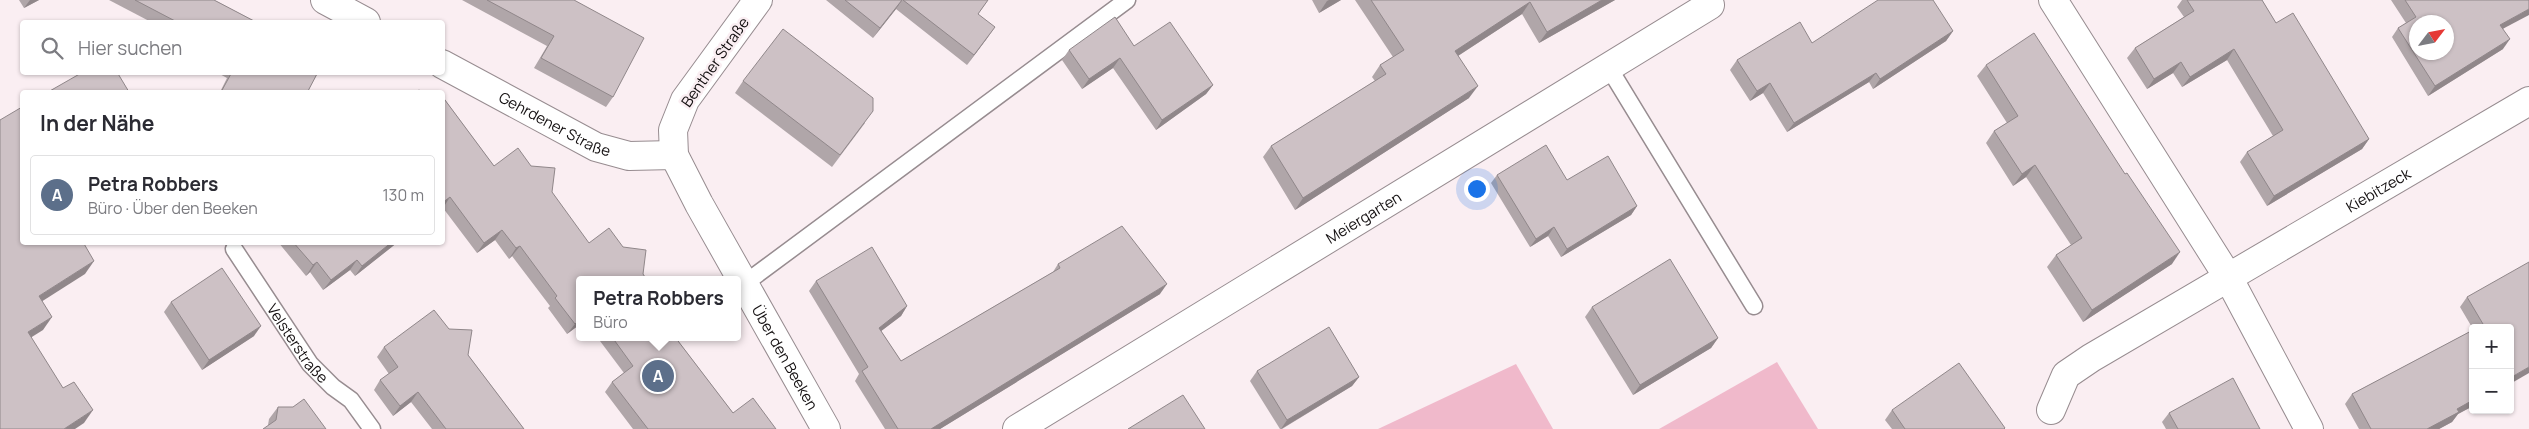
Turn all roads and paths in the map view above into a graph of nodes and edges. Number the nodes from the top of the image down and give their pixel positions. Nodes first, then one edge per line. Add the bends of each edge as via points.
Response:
1 (325, 0) edge
2 (758, 0) edge
3 (1127, 0) edge
4 (2053, 0) edge
5 (1710, 5) dead end
6 (362, 20) edge
7 (445, 66) edge
8 (1609, 68) junction
9 (2529, 101) edge
10 (674, 155) junction
11 (234, 249) dead end
12 (740, 276) edge
13 (2228, 277) junction
14 (741, 278) edge
15 (744, 284) junction
16 (1754, 306) dead end
17 (2051, 410) dead end
18 (372, 429) edge
19 (826, 429) edge
20 (1017, 429) edge
21 (2309, 429) edge

1 - 6 street
2 - 10 street, Benther Straße via 685,100 673,130
3 - 15 lane
4 - 13 street
5 - 8 street, Meiergarten
7 - 10 street, Gehrdener Straße via 596,147 629,156
8 - 16 lane
8 - 20 street, Meiergarten
9 - 13 street, Kiebitzeck
10 - 12 street, Über den Beeken
11 - 18 lane, Velsterstraße via 310,364 332,387 351,400
13 - 17 street, Kiebitzeck via 2066,375
13 - 21 street
14 - 15 street, Über den Beeken
15 - 19 street, Über den Beeken

